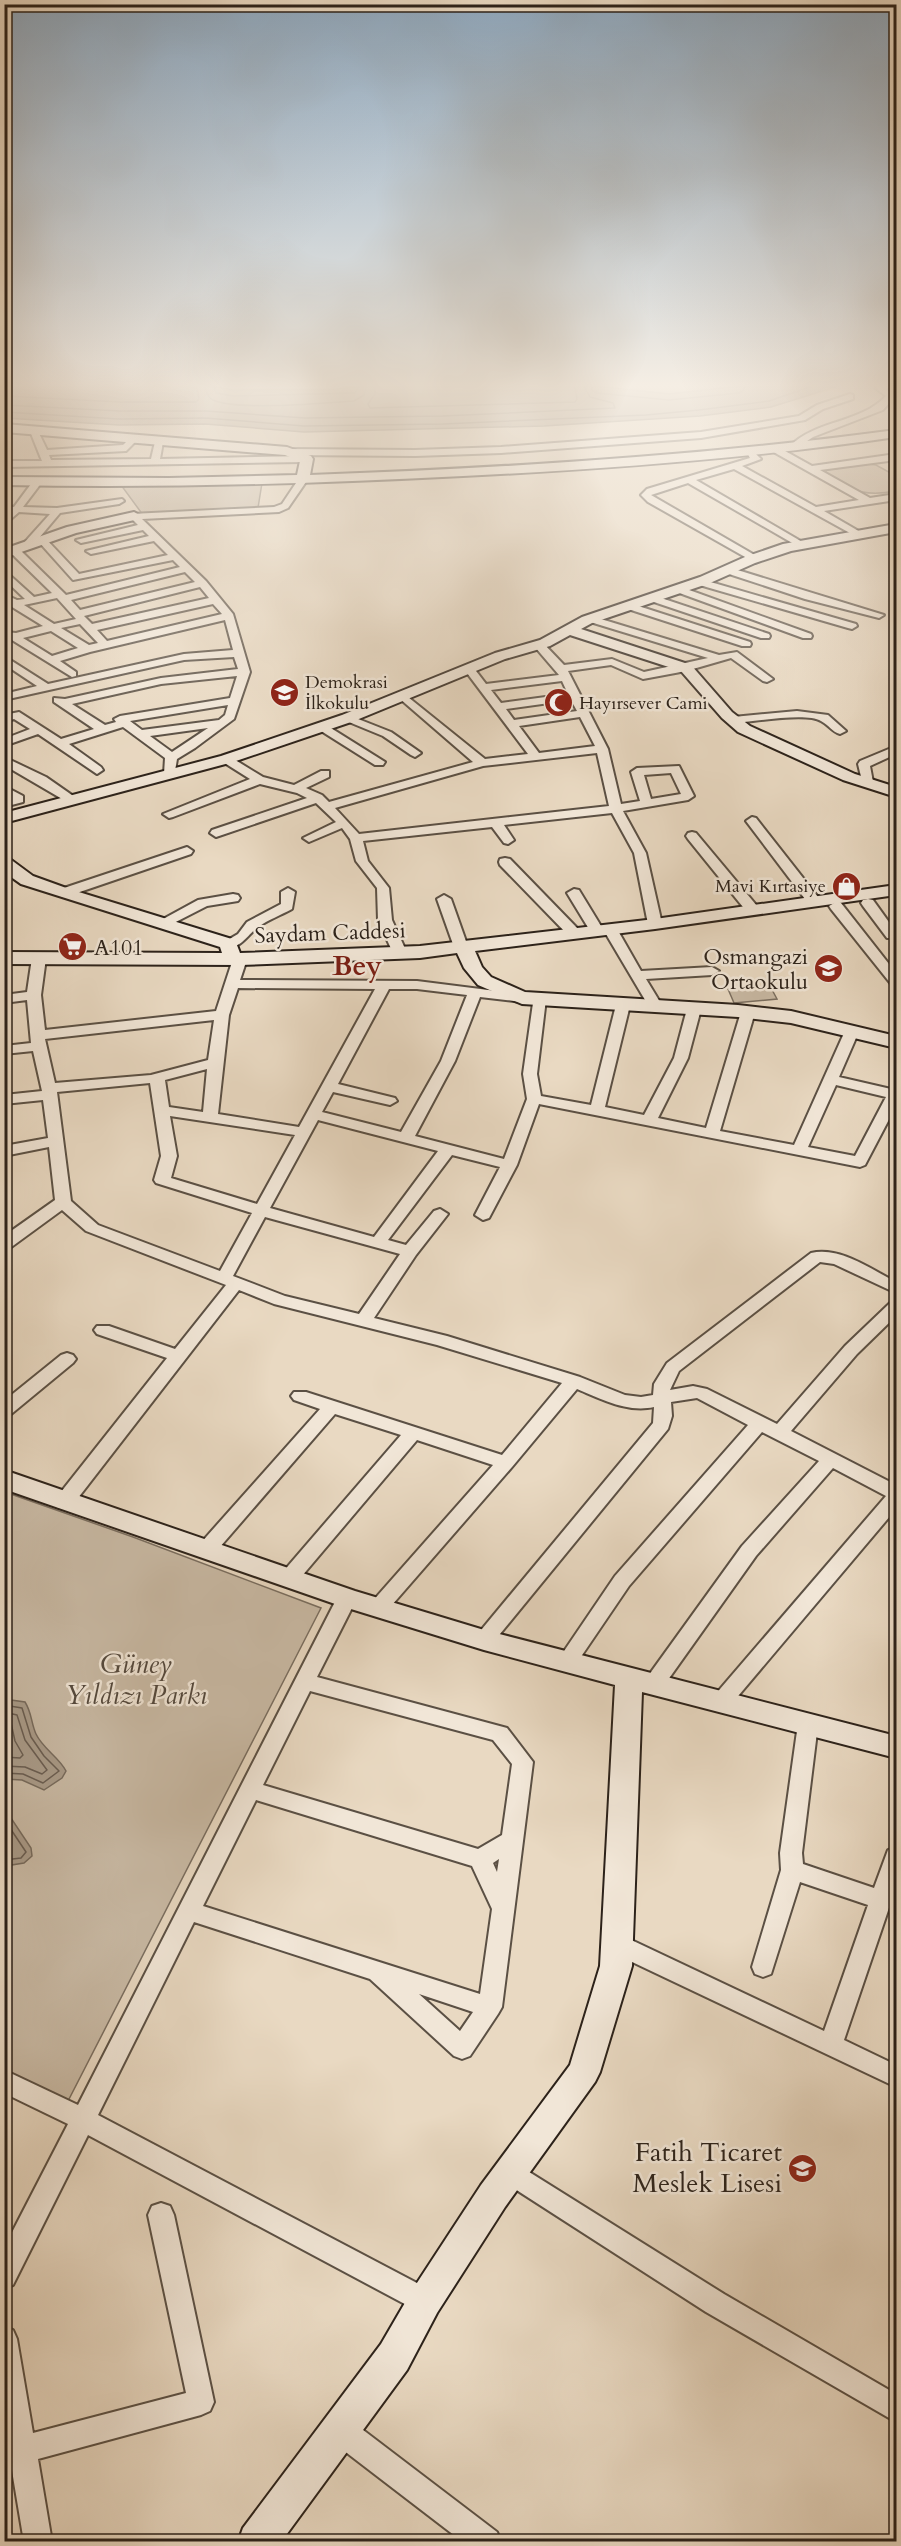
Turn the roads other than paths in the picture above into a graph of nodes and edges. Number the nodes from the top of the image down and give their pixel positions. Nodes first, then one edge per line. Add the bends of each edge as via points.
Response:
1 (22, 503) edge
2 (108, 503) edge
3 (121, 503) edge
4 (287, 503) edge
5 (656, 503) edge
6 (729, 503) edge
7 (802, 503) edge
8 (858, 503) edge
9 (4, 509) edge
10 (17, 509) junction
11 (815, 510) junction
12 (57, 511) junction
13 (134, 516) junction
14 (4, 522) edge
15 (145, 527) junction
16 (894, 530) edge
17 (76, 535) junction
18 (858, 535) junction
19 (156, 538) junction
20 (42, 540) junction
21 (801, 545) junction
22 (14, 549) edge
23 (91, 551) junction
24 (170, 553) junction
25 (754, 559) junction
26 (106, 567) junction
27 (186, 569) junction
28 (728, 570) junction
29 (4, 573) edge
30 (700, 582) junction
31 (202, 584) junction
32 (118, 585) junction
33 (678, 589) junction
34 (62, 596) junction
35 (4, 597) edge
36 (652, 598) junction
37 (32, 600) junction
38 (131, 600) junction
39 (216, 600) junction
40 (15, 604) junction
41 (629, 606) junction
42 (147, 615) junction
43 (879, 615) dead end
44 (229, 616) junction
45 (80, 617) junction
46 (591, 619) junction
47 (52, 626) junction
48 (852, 626) dead end
49 (91, 628) junction
50 (4, 630) edge
51 (569, 630) junction
52 (765, 636) dead end
53 (807, 636) dead end
54 (10, 638) edge
55 (746, 644) dead end
56 (105, 645) junction
57 (539, 645) junction
58 (239, 647) junction
59 (87, 649) junction
60 (39, 651) junction
61 (719, 658) junction
62 (52, 660) junction
63 (6, 661) edge
64 (686, 668) junction
65 (469, 669) junction
66 (244, 672) junction
67 (563, 673) junction
68 (72, 674) junction
69 (767, 680) dead end
70 (42, 686) junction
71 (483, 688) junction
72 (5, 696) edge
73 (403, 696) junction
74 (575, 696) junction
75 (236, 700) junction
76 (63, 703) junction
77 (497, 707) junction
78 (584, 712) junction
79 (348, 718) junction
80 (4, 719) edge
81 (733, 720) junction
82 (223, 722) junction
83 (124, 723) junction
84 (511, 724) junction
85 (322, 727) junction
86 (103, 729) junction
87 (39, 730) junction
88 (840, 731) dead end
89 (140, 734) junction
90 (4, 743) edge
91 (60, 743) junction
92 (602, 748) junction
93 (897, 750) edge
94 (415, 753) dead end
95 (535, 755) junction
96 (171, 757) junction
97 (227, 759) junction
98 (4, 760) edge
99 (379, 762) dead end
100 (482, 763) junction
101 (97, 770) dead end
102 (170, 774) junction
103 (325, 774) dead end
104 (259, 780) junction
105 (867, 782) junction
106 (295, 789) junction
107 (4, 790) edge
108 (897, 792) edge
109 (73, 800) junction
110 (323, 802) junction
111 (4, 803) edge
112 (647, 804) dead end
113 (616, 808) junction
114 (169, 814) dead end
115 (4, 818) edge
116 (752, 821) dead end
117 (495, 822) junction
118 (344, 823) junction
119 (216, 833) dead end
120 (692, 836) dead end
121 (309, 838) dead end
122 (356, 838) junction
123 (508, 840) dead end
124 (187, 851) dead end
125 (505, 862) dead end
126 (4, 863) edge
127 (288, 892) dead end
128 (63, 893) junction
129 (574, 893) dead end
130 (233, 898) dead end
131 (444, 898) dead end
132 (896, 898) edge
133 (813, 900) junction
134 (868, 903) junction
135 (837, 906) junction
136 (752, 909) junction
137 (161, 924) junction
138 (656, 924) junction
139 (604, 930) junction
140 (574, 933) junction
141 (892, 935) dead end
142 (463, 947) junction
143 (399, 953) junction
144 (233, 954) junction
145 (4, 958) edge
146 (39, 958) junction
147 (712, 970) dead end
148 (638, 975) junction
149 (897, 981) edge
150 (232, 984) junction
151 (385, 984) junction
152 (475, 992) junction
153 (34, 994) junction
154 (4, 999) edge
155 (530, 999) junction
156 (622, 1005) junction
157 (656, 1006) junction
158 (694, 1009) junction
159 (747, 1012) junction
160 (222, 1015) junction
161 (852, 1031) junction
162 (39, 1040) junction
163 (897, 1042) edge
164 (4, 1050) edge
165 (215, 1063) junction
166 (157, 1078) junction
167 (831, 1079) junction
168 (328, 1086) junction
169 (50, 1091) junction
170 (896, 1094) edge
171 (534, 1099) junction
172 (4, 1100) edge
173 (390, 1101) dead end
174 (597, 1109) junction
175 (162, 1110) junction
176 (313, 1114) junction
177 (210, 1116) junction
178 (650, 1119) junction
179 (303, 1132) junction
180 (712, 1134) junction
181 (406, 1138) junction
182 (56, 1141) junction
183 (800, 1148) junction
184 (448, 1149) junction
185 (4, 1150) edge
186 (509, 1165) junction
187 (63, 1202) junction
188 (261, 1210) junction
189 (440, 1214) dead end
190 (483, 1215) dead end
191 (378, 1242) junction
192 (4, 1244) edge
193 (410, 1251) junction
194 (230, 1281) junction
195 (897, 1288) edge
196 (897, 1307) edge
197 (363, 1321) junction
198 (103, 1330) dead end
199 (178, 1356) junction
200 (67, 1359) dead end
201 (574, 1382) junction
202 (300, 1396) dead end
203 (660, 1399) junction
204 (332, 1406) junction
205 (4, 1411) edge
206 (760, 1423) junction
207 (779, 1432) junction
208 (413, 1433) junction
209 (831, 1459) junction
210 (506, 1463) junction
211 (4, 1479) edge
212 (897, 1495) edge
213 (64, 1502) junction
214 (206, 1550) junction
215 (289, 1578) junction
216 (347, 1598) junction
217 (378, 1608) junction
218 (483, 1640) junction
219 (567, 1662) junction
220 (305, 1682) junction
221 (641, 1682) junction
222 (721, 1702) junction
223 (808, 1724) junction
224 (897, 1747) edge
225 (250, 1790) junction
226 (512, 1839) junction
227 (897, 1856) edge
228 (480, 1859) junction
229 (792, 1870) junction
230 (881, 1900) junction
231 (503, 1908) junction
232 (189, 1911) junction
233 (617, 1944) junction
234 (763, 1967) dead end
235 (378, 1972) junction
236 (490, 2007) junction
237 (831, 2044) junction
238 (897, 2076) edge
239 (4, 2082) edge
240 (84, 2120) junction
241 (510, 2172) junction
242 (161, 2214) dead end
243 (4, 2276) edge
244 (425, 2301) junction
245 (4, 2339) edge
246 (897, 2409) edge
247 (340, 2430) junction
248 (23, 2450) junction
249 (38, 2541) edge
250 (257, 2541) edge
251 (487, 2541) edge

1 - 10 street
2 - 12 street
3 - 13 main road
4 - 13 street via 276,510
5 - 25 street
6 - 21 street
7 - 11 street
8 - 11 street
9 - 10 street
10 - 12 street
10 - 14 street
11 - 18 street
12 - 22 street
13 - 15 street
13 - 17 main road
15 - 17 street
15 - 19 street
16 - 18 main road
17 - 20 main road
17 - 23 street
18 - 21 main road
19 - 23 street
19 - 24 street
20 - 22 main road
20 - 26 street via 77,578
21 - 25 main road
22 - 34 street
23 - 26 street
24 - 26 street
24 - 27 street
25 - 28 main road
27 - 31 street
27 - 32 street
28 - 30 main road
28 - 43 street
29 - 37 street
30 - 33 main road
30 - 48 street
31 - 38 street
31 - 39 street
32 - 34 street
32 - 38 street
33 - 36 main road
33 - 53 street
34 - 37 street
34 - 45 street
35 - 40 street
36 - 41 main road
36 - 52 street
37 - 40 street
38 - 42 street
38 - 45 street
39 - 42 street
39 - 44 street
40 - 47 street
41 - 46 main road
41 - 55 street
42 - 49 street
44 - 56 street
44 - 58 street
45 - 47 street
45 - 49 street
46 - 51 main road
46 - 61 street
47 - 54 street
47 - 59 street
49 - 56 street
50 - 54 street
51 - 57 main road
51 - 64 main road
54 - 60 street
56 - 59 street
57 - 65 main road
57 - 67 street
58 - 66 street
58 - 68 street via 161,651
58 - 70 street
59 - 62 street
60 - 62 street
60 - 63 street
61 - 64 street
61 - 69 street via 733,654
62 - 68 street
63 - 70 street
64 - 67 street via 643,676 612,662
64 - 81 main road
65 - 71 street
65 - 73 main road
66 - 75 street
66 - 76 street via 161,681
67 - 71 street
67 - 74 street
68 - 70 street
70 - 72 street
70 - 76 street
71 - 77 street
73 - 79 main road
73 - 100 street
74 - 77 street
74 - 78 street
75 - 82 street via 230,717
75 - 83 street via 120,719
76 - 86 street
77 - 84 street
78 - 84 street
78 - 92 street
79 - 85 main road
79 - 94 street via 387,734
80 - 87 street via 15,714
81 - 88 street via 797,714 824,717
81 - 105 main road via 764,740
82 - 89 street
82 - 96 street
83 - 86 street
83 - 89 street
84 - 95 street
85 - 97 main road
85 - 99 street
86 - 91 street
87 - 90 street
87 - 91 street
89 - 96 street
91 - 101 street
92 - 95 street
92 - 113 street
93 - 105 street via 864,764
95 - 100 street
96 - 102 street
97 - 102 main road
97 - 104 street
98 - 109 street
100 - 110 street
102 - 109 main road
103 - 106 street
104 - 106 street
104 - 114 street
105 - 108 main road
106 - 110 street
107 - 111 street via 19,799
109 - 115 main road
110 - 118 street
110 - 119 street
112 - 113 street
113 - 117 street
113 - 138 street via 640,853
116 - 133 street
117 - 122 street
117 - 123 street
118 - 121 street
118 - 122 street
120 - 136 street
122 - 143 street via 362,861 383,888 385,920
124 - 128 street
125 - 140 street
126 - 128 main road via 27,880
127 - 144 street via 287,906 252,925
128 - 137 main road
129 - 139 street
130 - 137 street via 203,903
131 - 142 street
132 - 133 main road
132 - 134 main road
133 - 136 main road
134 - 135 main road
134 - 141 street
135 - 138 main road
135 - 149 street
136 - 138 main road
137 - 144 main road
138 - 139 main road, Saydam Caddesi
139 - 140 main road, Saydam Caddesi
139 - 148 street
140 - 142 main road, Saydam Caddesi
142 - 143 main road, Saydam Caddesi
142 - 155 main road via 471,968 489,985
143 - 144 main road, Saydam Caddesi
144 - 146 main road, Saydam Caddesi
144 - 150 street
145 - 146 main road, Saydam Caddesi
146 - 153 street
147 - 148 street
148 - 157 street
150 - 151 street
150 - 160 street
151 - 152 street
151 - 168 street
152 - 155 street
152 - 181 street via 448,1061
153 - 154 street
153 - 162 street
155 - 156 main road
155 - 171 street
156 - 157 main road
156 - 174 street
157 - 158 main road
158 - 159 main road
158 - 178 street via 681,1059
159 - 161 main road
159 - 180 street
160 - 162 street
160 - 165 street
161 - 163 main road
161 - 167 street
162 - 164 street
162 - 169 street
165 - 166 street
165 - 177 street
166 - 169 street
166 - 175 street
167 - 170 street
167 - 183 street
168 - 173 street
168 - 176 street
169 - 172 street
169 - 182 street
170 - 183 street via 860,1162
171 - 174 street
171 - 186 street
174 - 178 street
175 - 177 street
175 - 188 street via 169,1156 162,1180
176 - 179 street
176 - 181 street
177 - 179 street
178 - 180 street
179 - 188 street
180 - 183 street
181 - 184 street
182 - 185 street
182 - 187 street
184 - 186 street
184 - 191 street
186 - 190 street
187 - 192 street
187 - 194 street via 92,1228
188 - 191 street
188 - 194 street
189 - 193 street
191 - 193 street
193 - 197 street
194 - 197 street via 280,1300
194 - 199 street
195 - 203 street via 837,1259 813,1258 673,1367 664,1379
196 - 207 street via 851,1350
197 - 201 street
198 - 199 street
199 - 213 street
200 - 205 street
201 - 203 street via 633,1402
201 - 210 street
202 - 204 street
203 - 206 street via 696,1391
203 - 218 street via 662,1425
204 - 208 street
204 - 214 street
206 - 207 street
206 - 219 street via 622,1581
207 - 209 street
208 - 210 street
208 - 215 street
209 - 212 street
209 - 221 street
210 - 217 street
211 - 213 main road
212 - 222 street
213 - 214 main road
214 - 215 main road
215 - 216 main road
216 - 217 main road
216 - 220 street
217 - 218 main road
218 - 219 main road
219 - 221 main road
220 - 225 street
220 - 226 street via 500,1734 523,1762
221 - 222 main road
221 - 233 main road
222 - 223 main road
223 - 224 main road
223 - 229 street
225 - 228 street
225 - 232 street
226 - 228 street
226 - 231 street
227 - 230 street
228 - 231 street
229 - 230 street
229 - 234 street
230 - 237 street
231 - 236 street
232 - 235 street
232 - 240 street
233 - 237 street
233 - 241 main road via 616,1966 584,2072
235 - 236 street
235 - 236 street via 462,2048
237 - 238 street
239 - 240 street
240 - 243 street
240 - 244 street
241 - 244 main road
241 - 246 street via 715,2303
242 - 248 street via 201,2402
244 - 247 main road via 394,2357
245 - 248 street
247 - 250 main road
247 - 251 street
248 - 249 street

